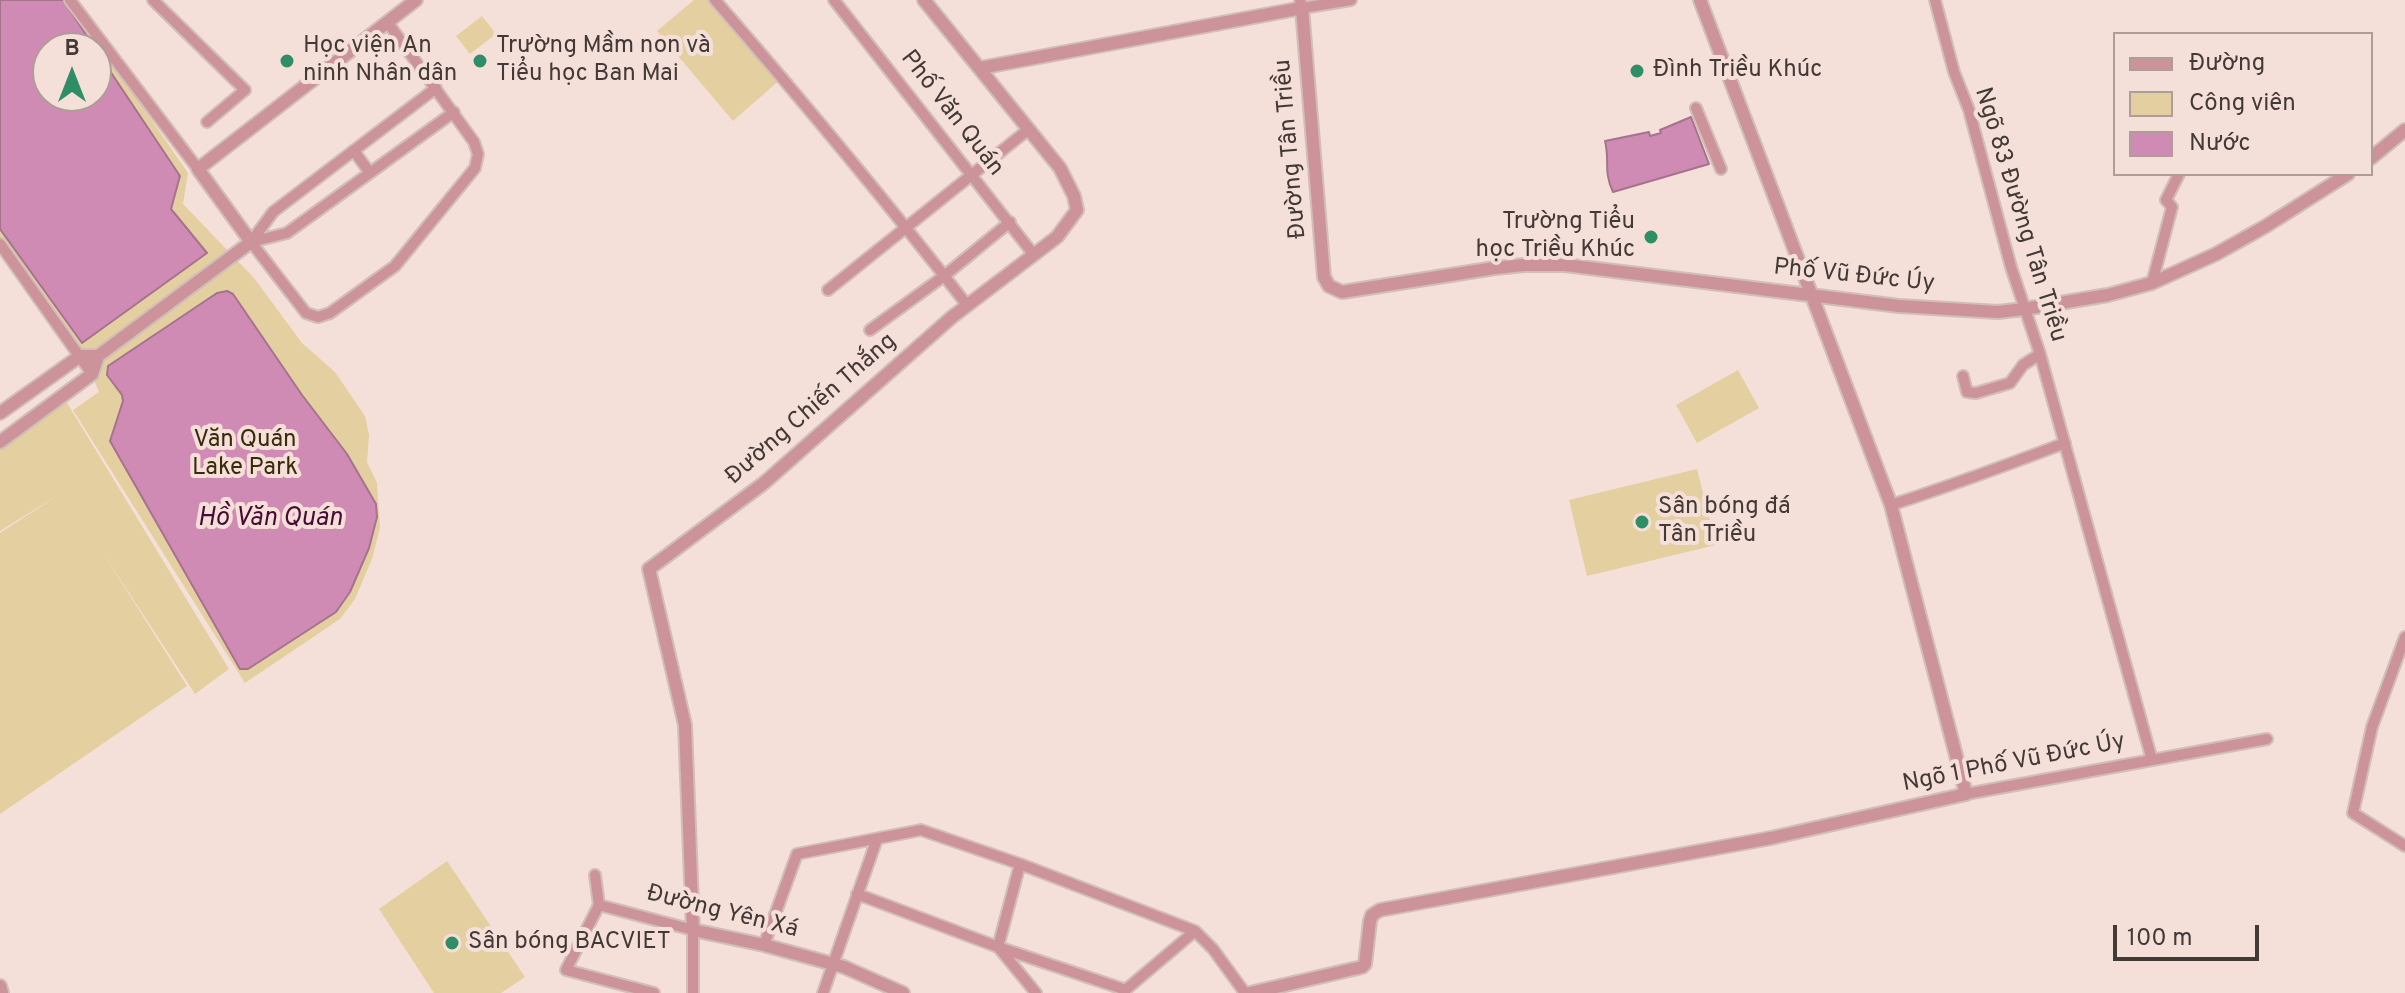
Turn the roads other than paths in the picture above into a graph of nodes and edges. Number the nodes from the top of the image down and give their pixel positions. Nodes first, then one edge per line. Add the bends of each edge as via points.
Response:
1 (70, 0) edge
2 (153, 0) edge
3 (416, 0) edge
4 (715, 0) edge
5 (834, 0) edge
6 (924, 0) edge
7 (1351, 0) edge
8 (1700, 0) edge
9 (1935, 0) edge
10 (1301, 4) edge
11 (388, 23) junction
12 (980, 68) junction
13 (436, 88) junction
14 (1696, 108) dead end
15 (454, 112) junction
16 (207, 122) dead end
17 (1029, 129) junction
18 (2405, 130) edge
19 (354, 151) junction
20 (2373, 156) edge
21 (198, 169) junction
22 (1721, 169) dead end
23 (370, 173) junction
24 (972, 174) junction
25 (2178, 176) edge
26 (2345, 176) edge
27 (1010, 222) junction
28 (907, 227) junction
29 (251, 242) junction
30 (1, 248) edge
31 (1034, 255) junction
32 (944, 276) junction
33 (2152, 283) junction
34 (1329, 286) joint
35 (828, 290) dead end
36 (1814, 295) junction
37 (967, 305) junction
38 (2024, 309) junction
39 (870, 330) dead end
40 (2040, 354) junction
41 (80, 356) junction
42 (98, 356) junction
43 (92, 374) junction
44 (1963, 376) dead end
45 (0, 413) edge
46 (0, 442) edge
47 (2065, 443) junction
48 (1891, 505) junction
49 (2405, 637) edge
50 (2267, 739) dead end
51 (2152, 760) junction
52 (1966, 794) junction
53 (877, 839) junction
54 (2405, 846) edge
55 (1020, 864) junction
56 (595, 875) dead end
57 (857, 894) junction
58 (599, 905) junction
59 (693, 930) junction
60 (1195, 931) junction
61 (764, 945) junction
62 (998, 947) junction
63 (832, 964) junction
64 (0, 986) edge
65 (1123, 992) edge
66 (2, 993) edge
67 (654, 993) edge
68 (693, 993) edge
69 (823, 993) edge
70 (903, 993) edge
71 (1036, 993) edge
72 (1247, 993) edge

1 - 21 street
2 - 16 street via 245,90
3 - 11 street
4 - 28 street
5 - 24 street, Phố Văn Quán
6 - 12 street, Đường Chiến Thắng
7 - 10 street
8 - 36 street
9 - 38 street, Ngõ 83 Đường Tân Triều
10 - 12 street
10 - 34 street, Đường Tân Triều via 1323,267
11 - 13 street
11 - 21 street
12 - 17 street, Đường Chiến Thắng
13 - 15 street
13 - 19 street
14 - 22 street
15 - 23 street
15 - 29 street via 474,142 475,168 395,266 330,313 306,313
17 - 24 street
17 - 31 street, Đường Chiến Thắng via 1060,168 1077,210 1057,237
18 - 20 street
19 - 23 street
19 - 29 street via 273,212
21 - 29 street
23 - 29 street via 287,233
24 - 27 street, Phố Văn Quán
24 - 28 street
25 - 33 street via 2166,200 2172,207
26 - 33 street, Phố Vũ Đức Úy via 2216,254
27 - 31 street, Phố Văn Quán
27 - 32 street
28 - 32 street
28 - 35 street
29 - 42 street
30 - 41 street
31 - 37 street, Đường Chiến Thắng
32 - 37 street
32 - 39 street
33 - 38 street, Phố Vũ Đức Úy
34 - 36 street, Phố Vũ Đức Úy via 1342,292 1495,268 1565,265
36 - 38 street, Phố Vũ Đức Úy via 1899,306
36 - 48 street
37 - 59 street, Đường Chiến Thắng via 764,483 649,569 685,725
38 - 40 street, Ngõ 83 Đường Tân Triều
40 - 44 street via 2010,383 1967,392
40 - 47 street, Ngõ 83 Đường Tân Triều
41 - 42 street
41 - 43 street
41 - 45 street
42 - 43 street
43 - 46 street
47 - 48 street
47 - 51 street, Ngõ 83 Đường Tân Triều
48 - 52 street
49 - 54 street via 2372,727 2353,813
50 - 51 street, Ngõ 1 Phố Vũ Đức Úy
51 - 52 street, Ngõ 1 Phố Vũ Đức Úy
52 - 72 street, Ngõ 1 Phố Vũ Đức Úy via 1771,838 1380,910 1370,921 1362,967
53 - 55 street via 921,830
53 - 57 street
53 - 61 street via 797,854
55 - 60 street
55 - 62 street
56 - 58 street
57 - 62 street
57 - 63 street
58 - 59 street, Đường Yên Xá
58 - 67 street via 566,970
59 - 61 street, Đường Yên Xá
59 - 68 street
60 - 65 street
60 - 72 street
61 - 63 street, Đường Yên Xá
62 - 65 street
62 - 71 street
63 - 69 street
63 - 70 street, Đường Yên Xá
64 - 66 street

